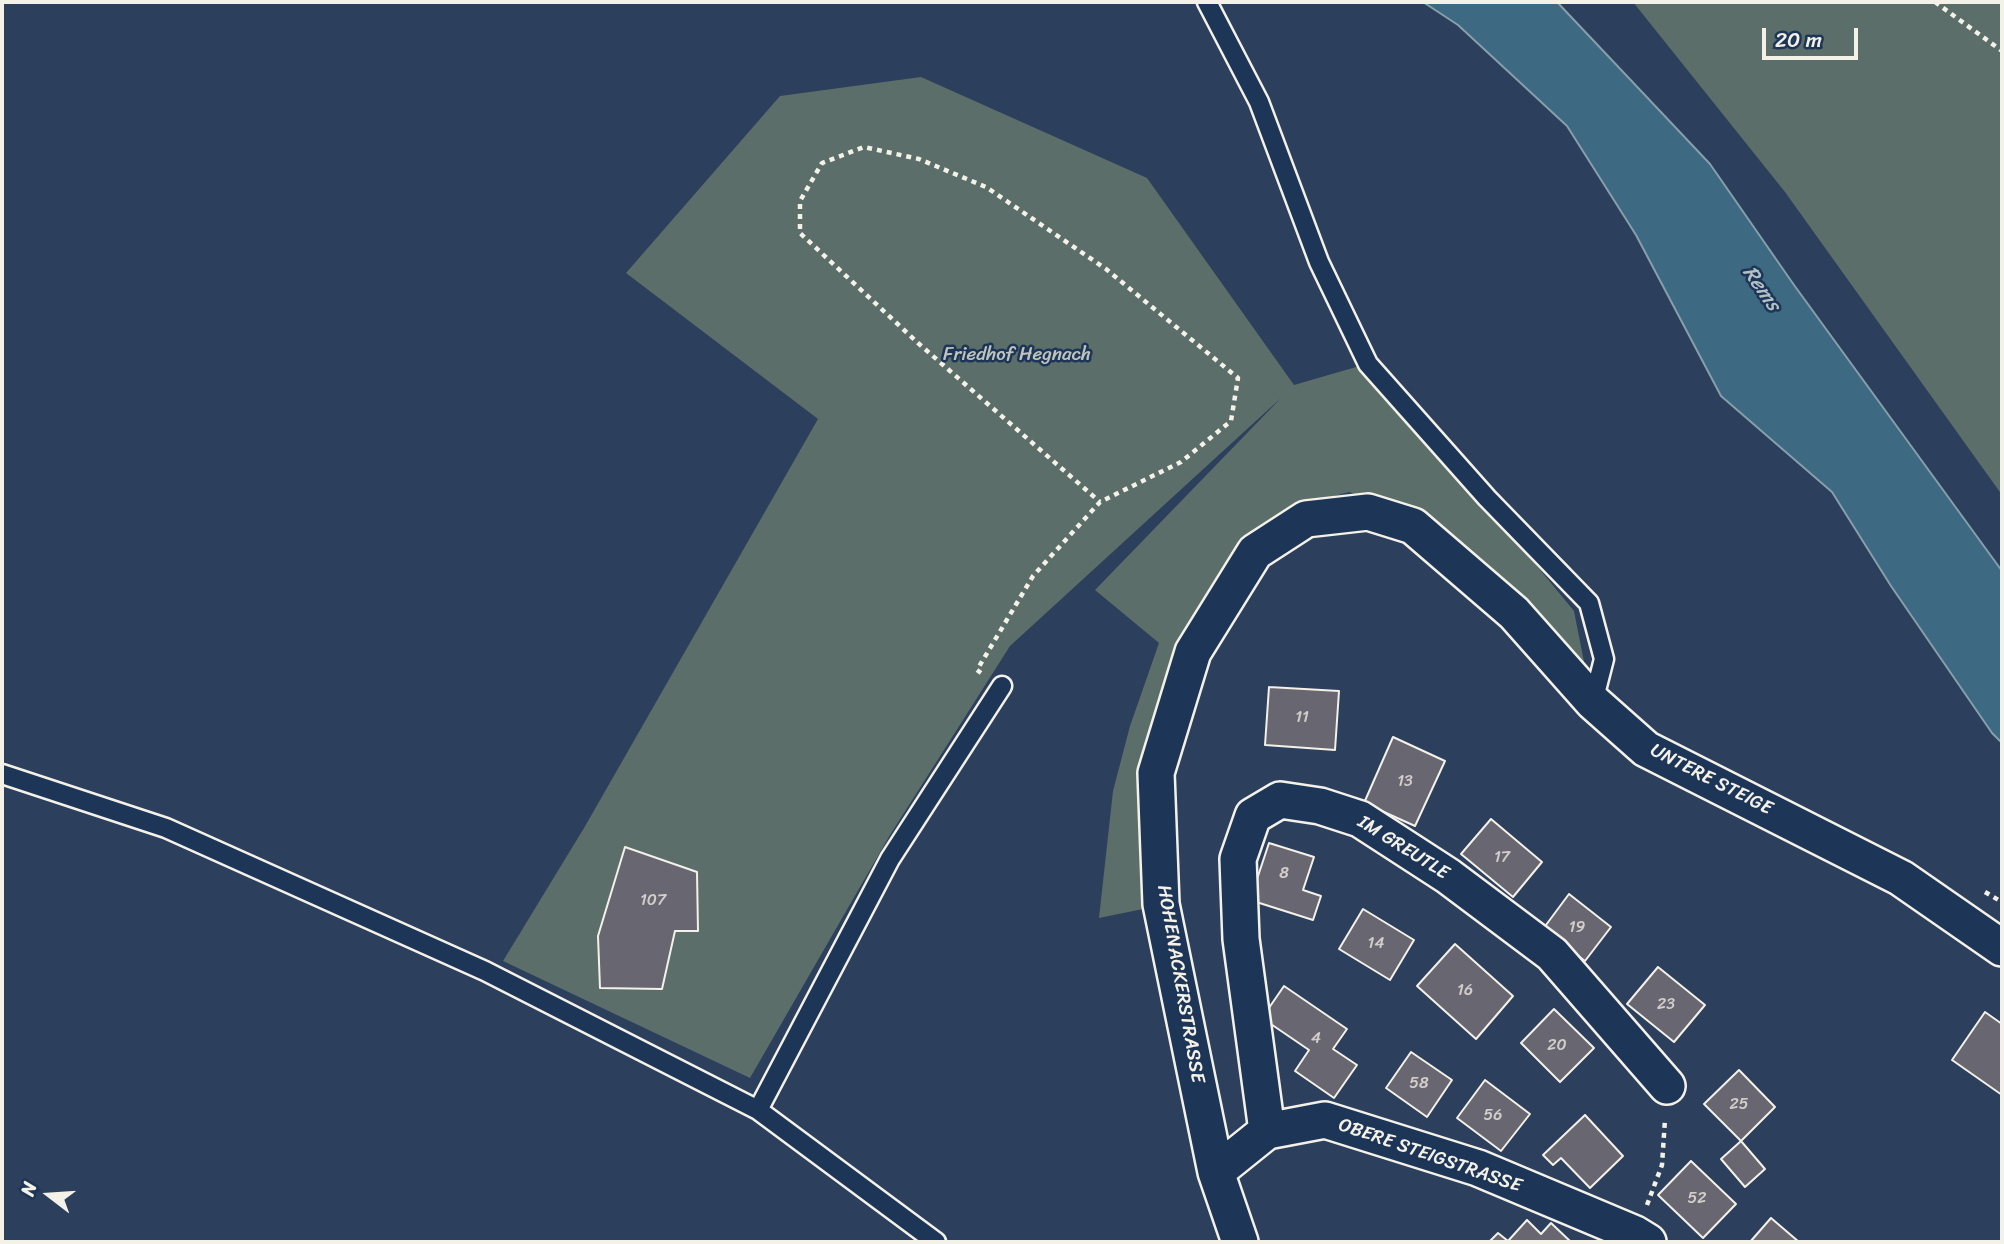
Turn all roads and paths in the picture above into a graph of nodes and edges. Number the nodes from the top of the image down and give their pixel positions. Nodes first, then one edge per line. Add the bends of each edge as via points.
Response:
1 (1207, 2) edge
2 (1935, 2) edge
3 (2002, 51) edge
4 (1100, 502) junction
5 (1306, 519) joint
6 (1002, 686) joint
7 (1593, 702) junction
8 (2, 774) edge
9 (2002, 948) edge
10 (1667, 1086) joint
11 (758, 1110) junction
12 (1267, 1131) junction
13 (1216, 1172) junction
14 (1637, 1239) edge
15 (936, 1242) edge
16 (1240, 1242) edge

1 - 7 lane via 1259,102 1319,262 1368,364 1487,498 1589,603 1604,659
2 - 3 path
4 - 4 path via 800,233 800,201 822,163 864,147 919,159 986,187 1106,269 1238,378 1231,422 1181,462
4 - 6 path via 1033,576 977,670
5 - 7 street, UNTERE STEIGE via 1368,512 1413,526 1514,613
5 - 13 street, HOHENACKERSTRASSE via 1255,552 1193,652 1156,773 1161,904
6 - 11 lane via 890,859
7 - 9 street, UNTERE STEIGE via 1646,748 1901,878
8 - 11 lane via 166,828 485,971
10 - 12 street, IM GREUTLE via 1552,954 1448,876 1360,819 1321,806 1280,800 1253,816 1238,859 1241,939
10 - 14 path via 1662,1165
11 - 15 lane
12 - 13 street, OBERE STEIGSTRASSE
12 - 14 street, OBERE STEIGSTRASSE via 1325,1120 1478,1168
13 - 16 street, HOHENACKERSTRASSE

